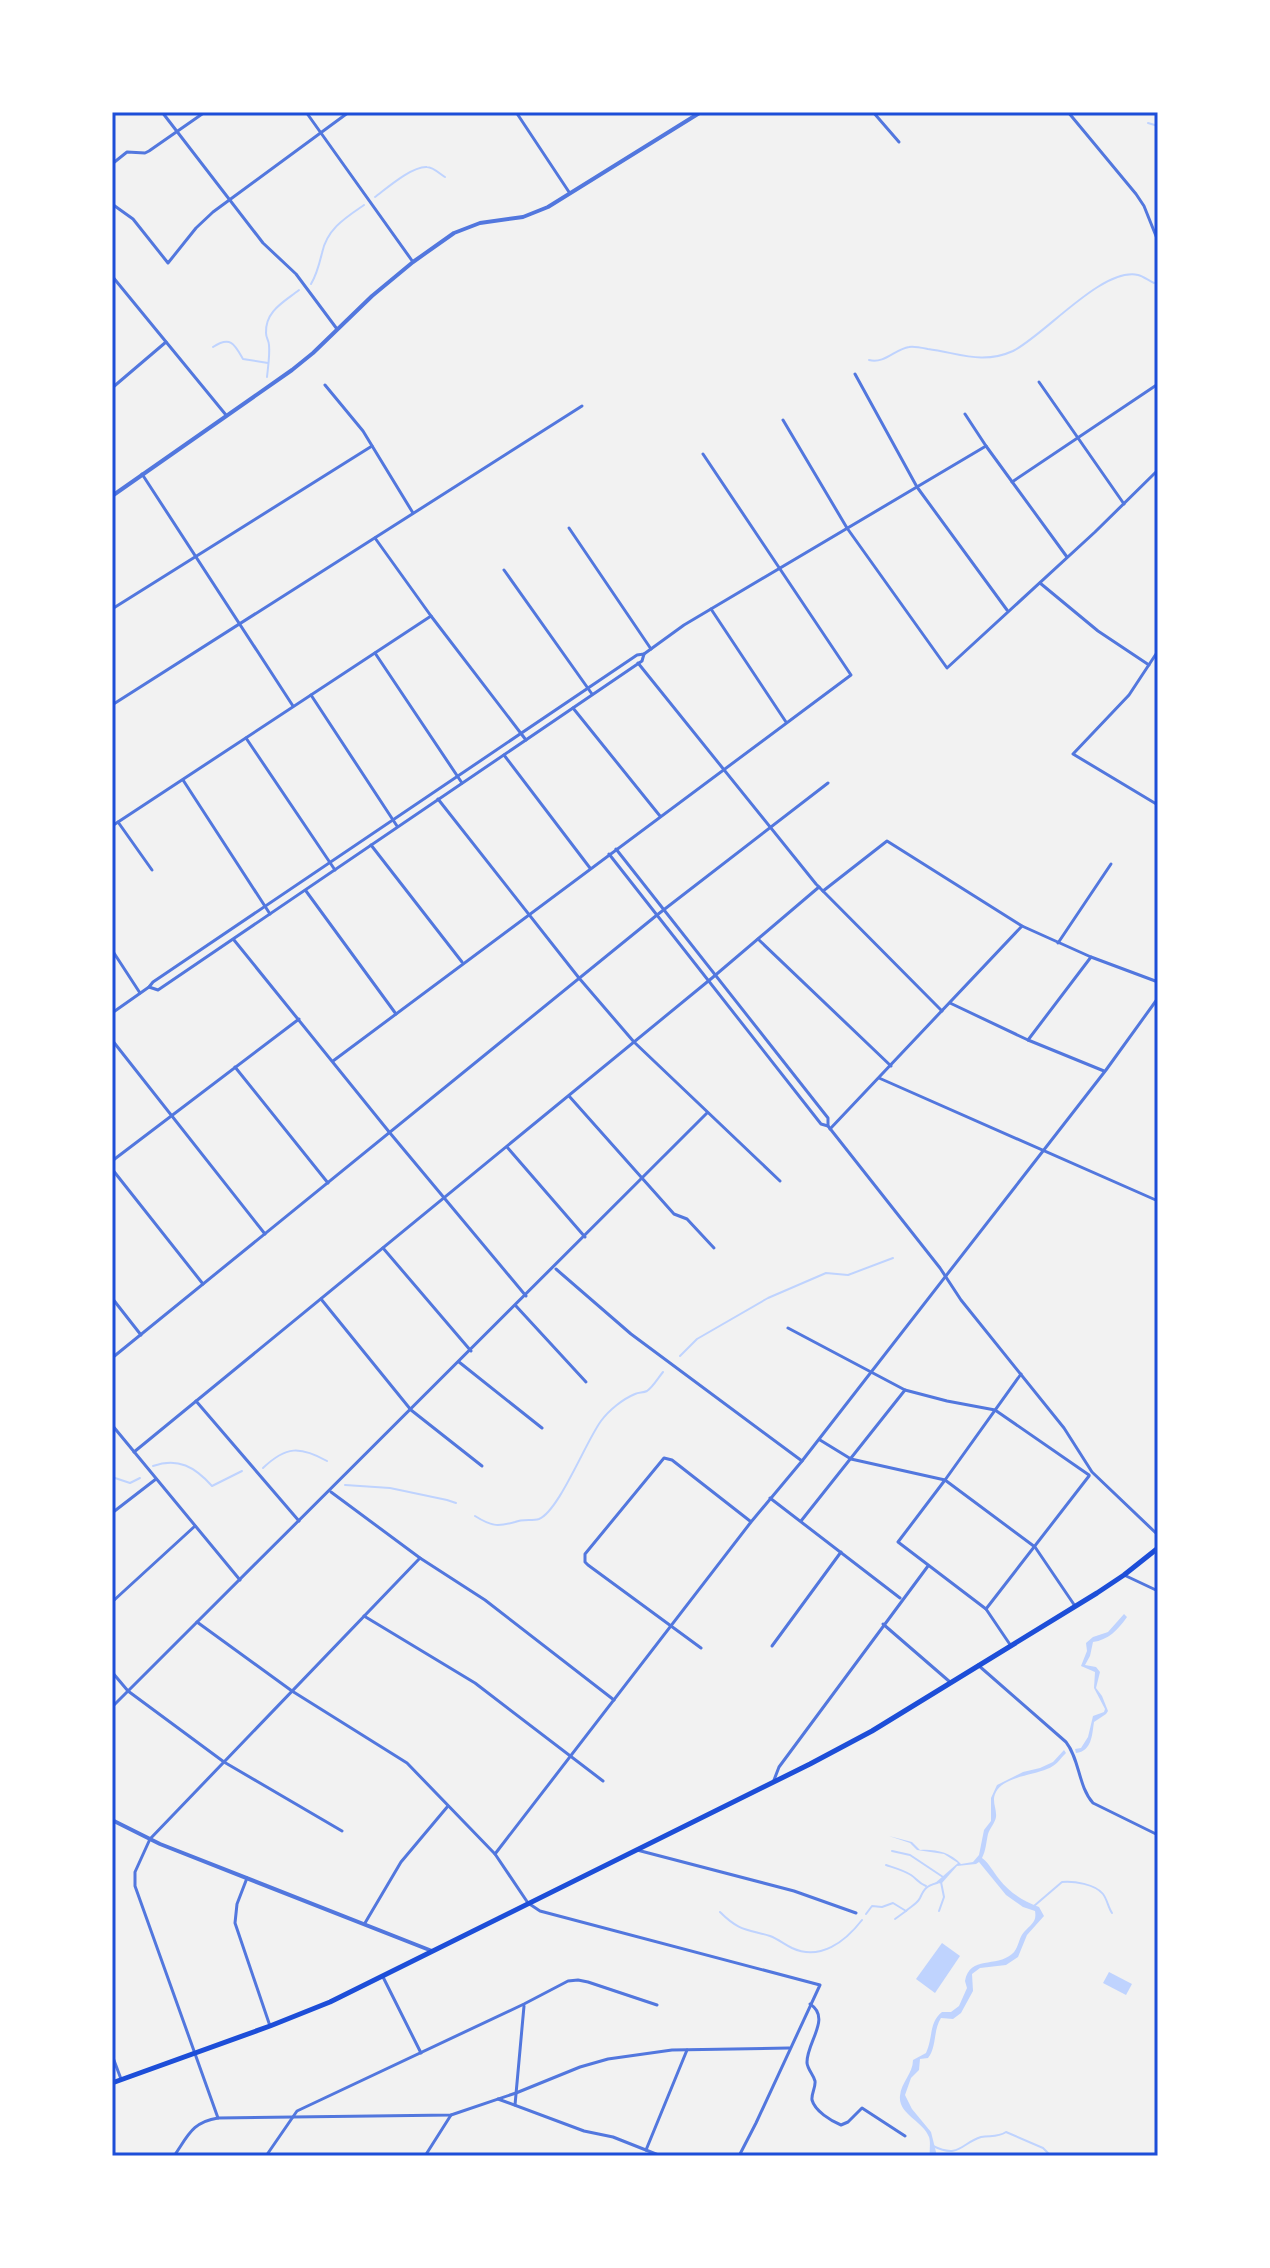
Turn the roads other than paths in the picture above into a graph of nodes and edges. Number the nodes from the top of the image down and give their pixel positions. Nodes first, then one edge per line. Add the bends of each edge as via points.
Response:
1 (162, 112) edge
2 (205, 112) edge
3 (306, 112) edge
4 (349, 112) edge
5 (516, 112) edge
6 (701, 112) edge
7 (873, 112) edge
8 (1068, 112) edge
9 (177, 132) junction
10 (321, 132) junction
11 (899, 142) dead end
12 (112, 164) edge
13 (571, 194) junction
14 (230, 199) junction
15 (112, 204) edge
16 (1158, 241) edge
17 (413, 262) junction
18 (112, 276) edge
19 (114, 282) edge
20 (337, 329) junction
21 (166, 342) junction
22 (855, 374) dead end
23 (1039, 382) dead end
24 (1158, 384) edge
25 (325, 385) dead end
26 (112, 388) edge
27 (582, 406) dead end
28 (965, 414) dead end
29 (226, 415) junction
30 (783, 420) dead end
31 (1078, 437) junction
32 (372, 446) junction
33 (986, 446) junction
34 (703, 454) dead end
35 (1158, 470) edge
36 (142, 474) junction
37 (1012, 482) junction
38 (917, 487) junction
39 (112, 496) edge
40 (1124, 504) junction
41 (413, 513) junction
42 (569, 528) dead end
43 (847, 528) junction
44 (375, 538) junction
45 (196, 556) junction
46 (1067, 557) junction
47 (779, 568) junction
48 (504, 570) dead end
49 (1040, 583) junction
50 (711, 608) junction
51 (112, 609) edge
52 (1007, 610) junction
53 (431, 616) junction
54 (240, 624) junction
55 (651, 649) junction
56 (1158, 651) edge
57 (375, 653) junction
58 (644, 654) junction
59 (638, 663) junction
60 (1149, 665) junction
61 (587, 688) junction
62 (311, 695) junction
63 (592, 695) junction
64 (112, 705) edge
65 (293, 707) junction
66 (573, 708) junction
67 (786, 722) junction
68 (521, 733) junction
69 (246, 738) junction
70 (526, 740) junction
71 (504, 755) junction
72 (724, 768) junction
73 (457, 776) junction
74 (183, 780) junction
75 (462, 783) junction
76 (828, 783) dead end
77 (438, 799) junction
78 (1158, 805) edge
79 (660, 816) junction
80 (393, 820) junction
81 (118, 822) junction
82 (112, 826) edge
83 (397, 827) junction
84 (770, 828) junction
85 (371, 845) junction
86 (616, 849) junction
87 (609, 854) junction
88 (330, 862) junction
89 (1111, 864) dead end
90 (590, 868) junction
91 (152, 870) dead end
92 (335, 870) junction
93 (821, 889) junction
94 (305, 890) junction
95 (265, 906) junction
96 (664, 910) junction
97 (270, 914) junction
98 (528, 915) junction
99 (657, 915) junction
100 (1022, 926) junction
101 (233, 939) junction
102 (758, 939) junction
103 (1058, 943) junction
104 (112, 950) edge
105 (1091, 957) junction
106 (463, 963) junction
107 (579, 978) junction
108 (712, 978) junction
109 (1158, 982) edge
110 (149, 987) junction
111 (140, 993) junction
112 (1158, 998) edge
113 (950, 1003) junction
114 (942, 1011) junction
115 (112, 1013) edge
116 (396, 1014) junction
117 (299, 1019) junction
118 (112, 1040) edge
119 (1028, 1040) junction
120 (634, 1042) junction
121 (768, 1042) junction
122 (761, 1048) junction
123 (333, 1061) junction
124 (891, 1066) junction
125 (235, 1067) junction
126 (1105, 1071) junction
127 (879, 1078) junction
128 (569, 1096) junction
129 (707, 1113) junction
130 (171, 1116) junction
131 (829, 1128) junction
132 (390, 1133) junction
133 (507, 1147) junction
134 (1043, 1151) junction
135 (112, 1161) edge
136 (112, 1169) edge
137 (644, 1178) junction
138 (780, 1181) dead end
139 (328, 1183) junction
140 (445, 1197) junction
141 (1158, 1201) edge
142 (265, 1234) junction
143 (585, 1237) junction
144 (383, 1248) junction
145 (714, 1248) dead end
146 (554, 1268) junction
147 (945, 1276) junction
148 (203, 1284) junction
149 (526, 1296) junction
150 (112, 1298) edge
151 (321, 1299) junction
152 (516, 1306) junction
153 (788, 1328) dead end
154 (141, 1335) junction
155 (471, 1351) junction
156 (112, 1358) edge
157 (459, 1362) junction
158 (871, 1372) junction
159 (1021, 1374) junction
160 (586, 1382) dead end
161 (905, 1390) junction
162 (196, 1401) junction
163 (411, 1410) junction
164 (995, 1410) junction
165 (112, 1425) edge
166 (542, 1428) dead end
167 (818, 1439) junction
168 (134, 1452) junction
169 (851, 1459) junction
170 (802, 1461) junction
171 (482, 1466) dead end
172 (1090, 1474) junction
173 (156, 1479) junction
174 (945, 1480) junction
175 (329, 1491) junction
176 (770, 1498) junction
177 (112, 1513) edge
178 (299, 1521) junction
179 (801, 1521) junction
180 (751, 1522) junction
181 (195, 1526) junction
182 (1158, 1535) edge
183 (1035, 1547) junction
184 (1158, 1548) edge
185 (841, 1552) junction
186 (420, 1558) junction
187 (928, 1566) junction
188 (1124, 1575) junction
189 (240, 1580) junction
190 (1158, 1591) edge
191 (902, 1599) junction
192 (112, 1602) edge
193 (1075, 1606) junction
194 (986, 1609) junction
195 (364, 1616) junction
196 (197, 1622) junction
197 (883, 1624) junction
198 (673, 1626) junction
199 (772, 1646) dead end
200 (1011, 1646) junction
201 (701, 1648) dead end
202 (978, 1665) junction
203 (112, 1672) edge
204 (951, 1682) junction
205 (128, 1691) junction
206 (292, 1691) junction
207 (614, 1700) junction
208 (112, 1707) edge
209 (570, 1755) junction
210 (224, 1762) junction
211 (603, 1781) dead end
212 (774, 1782) junction
213 (449, 1805) junction
214 (112, 1820) edge
215 (342, 1831) dead end
216 (1158, 1835) edge
217 (150, 1839) junction
218 (637, 1850) junction
219 (495, 1854) junction
220 (247, 1878) junction
221 (528, 1903) junction
222 (856, 1913) dead end
223 (365, 1923) junction
224 (432, 1951) junction
225 (383, 1976) junction
226 (524, 2004) junction
227 (810, 2004) junction
228 (657, 2005) dead end
229 (270, 2026) junction
230 (789, 2048) junction
231 (687, 2050) junction
232 (195, 2053) junction
233 (421, 2053) junction
234 (112, 2055) edge
235 (121, 2079) junction
236 (112, 2083) edge
237 (516, 2093) junction
238 (498, 2099) junction
239 (515, 2105) junction
240 (451, 2115) junction
241 (218, 2118) junction
242 (291, 2119) junction
243 (905, 2136) dead end
244 (646, 2150) junction
245 (174, 2156) edge
246 (266, 2156) edge
247 (425, 2156) edge
248 (661, 2156) edge
249 (739, 2156) edge

1 - 9 street
2 - 9 street
3 - 10 street
4 - 10 street
5 - 13 street
6 - 13 street
7 - 11 street
8 - 16 street via 1136,194
9 - 12 street via 145,153 127,152
9 - 14 street
10 - 14 street
10 - 17 street
13 - 17 street via 523,217 466,227
14 - 15 street via 204,220 168,263 133,219
14 - 20 street
17 - 20 street
18 - 19 street
19 - 21 street
20 - 29 street via 292,370
21 - 26 street
21 - 29 street
22 - 38 street
23 - 31 street
24 - 31 street
25 - 32 street
27 - 41 street
28 - 33 street
29 - 36 street
30 - 43 street
31 - 37 street
31 - 40 street
32 - 41 street
32 - 45 street
33 - 37 street
33 - 38 street
34 - 47 street
35 - 40 street
36 - 39 street
36 - 45 street
37 - 46 street
38 - 43 street
38 - 52 street
40 - 46 street
41 - 44 street
42 - 55 street
43 - 47 street
43 - 52 street via 947,668
44 - 53 street
44 - 54 street
45 - 51 street
45 - 54 street
46 - 49 street
47 - 50 street
47 - 67 street via 851,675
48 - 61 street
49 - 52 street
49 - 60 street
50 - 55 street
50 - 67 street
53 - 57 street
53 - 68 street
54 - 64 street
54 - 65 street
55 - 58 street
56 - 60 street
57 - 62 street
57 - 73 street
58 - 59 street
58 - 61 street
59 - 63 street
59 - 72 street
60 - 78 street via 1129,695 1073,754
61 - 63 street
61 - 68 street
62 - 65 street
62 - 80 street
63 - 66 street
65 - 69 street
66 - 70 street
66 - 79 street
67 - 72 street
68 - 70 street
68 - 73 street
69 - 74 street
69 - 88 street
70 - 71 street
71 - 75 street
71 - 90 street
72 - 79 street
72 - 84 street
73 - 75 street
73 - 80 street
74 - 81 street
74 - 95 street
75 - 77 street
76 - 84 street
77 - 83 street
77 - 98 street
79 - 86 street
80 - 83 street
80 - 88 street
81 - 82 street
81 - 91 street
83 - 85 street
84 - 93 street
84 - 96 street
85 - 92 street
85 - 106 street
86 - 87 street
86 - 96 street
87 - 90 street
87 - 99 street
88 - 92 street
88 - 95 street
89 - 103 street
90 - 98 street
92 - 94 street
93 - 100 street via 887,841
93 - 102 street
93 - 114 street
94 - 97 street
94 - 116 street
95 - 97 street
95 - 110 street
96 - 99 street
96 - 108 street
97 - 101 street
98 - 106 street
98 - 107 street
99 - 107 street
99 - 108 street
100 - 103 street
100 - 113 street
101 - 110 street via 158,990
101 - 117 street
102 - 108 street
102 - 124 street
103 - 105 street
104 - 111 street
105 - 109 street
105 - 119 street
106 - 116 street
107 - 120 street
107 - 132 street
108 - 120 street
108 - 121 street
108 - 122 street
110 - 111 street
111 - 115 street
112 - 126 street
113 - 114 street
113 - 119 street
114 - 124 street
116 - 123 street
117 - 123 street
117 - 125 street
118 - 130 street
119 - 126 street
120 - 128 street
120 - 129 street
121 - 122 street
121 - 131 street via 828,1118
122 - 131 street
123 - 132 street
124 - 127 street
125 - 130 street
125 - 139 street
126 - 134 street
127 - 131 street
127 - 134 street
128 - 133 street
128 - 137 street
129 - 137 street
129 - 138 street
130 - 135 street
130 - 142 street
131 - 147 street
132 - 139 street
132 - 140 street
133 - 140 street
133 - 143 street
134 - 141 street
134 - 147 street
136 - 148 street
137 - 143 street
137 - 145 street via 674,1214 687,1219
139 - 142 street
140 - 144 street
140 - 149 street
142 - 148 street
143 - 146 street
144 - 151 street
144 - 155 street
146 - 149 street
146 - 170 street via 631,1334
147 - 158 street
147 - 159 street
148 - 154 street
149 - 152 street
150 - 154 street
151 - 162 street
151 - 163 street
152 - 155 street
152 - 160 street
153 - 158 street
154 - 156 street
155 - 157 street
157 - 163 street
157 - 166 street
158 - 161 street
158 - 167 street
159 - 164 street
159 - 172 street via 1064,1428
161 - 164 street
161 - 169 street
162 - 168 street
162 - 178 street
163 - 171 street
163 - 175 street
164 - 172 street
164 - 174 street
165 - 168 street
167 - 169 street
167 - 170 street
168 - 173 street
169 - 174 street
169 - 179 street
170 - 176 street
172 - 182 street
172 - 183 street
173 - 177 street
173 - 181 street
174 - 183 street
174 - 187 street via 898,1542
175 - 178 street
175 - 186 street
176 - 179 street
176 - 180 street
178 - 189 street
179 - 185 street
180 - 198 street
180 - 198 street via 664,1458 587,1551 588,1565
181 - 189 street
181 - 192 street
183 - 193 street
183 - 194 street
184 - 188 main road
185 - 191 street
185 - 199 street
186 - 195 street
186 - 207 street via 485,1600
187 - 191 street
187 - 194 street
188 - 190 street
188 - 193 main road
189 - 196 street
191 - 197 street
193 - 200 main road
194 - 200 street
195 - 206 street
195 - 209 street via 475,1683
196 - 205 street
196 - 206 street
197 - 204 street
197 - 212 street via 779,1767
198 - 201 street
198 - 207 street
200 - 202 main road
202 - 204 main road
202 - 216 street via 1066,1742 1093,1803
203 - 205 street
204 - 212 main road
205 - 208 street
205 - 210 street
206 - 210 street
206 - 213 street via 397,1756
207 - 209 street
209 - 211 street
209 - 219 street
210 - 215 street
210 - 217 street
212 - 218 main road
213 - 219 street
213 - 223 street via 413,1846
214 - 217 street
217 - 220 street
217 - 232 street via 135,1872 135,1886
218 - 221 main road
218 - 222 street via 794,1891
219 - 221 street
220 - 223 street
220 - 229 street via 235,1923
221 - 224 main road
221 - 227 street via 540,1911 820,1985
223 - 224 street
224 - 225 main road
225 - 229 main road
225 - 233 street
226 - 228 street via 578,1980
226 - 233 street
226 - 237 street
227 - 230 street
227 - 243 street via 819,2014 807,2060 815,2082 814,2104 841,2125 865,2109
229 - 232 main road
230 - 231 street
230 - 249 street
231 - 237 street via 608,2059
231 - 244 street
232 - 235 main road
232 - 241 street
233 - 242 street via 297,2111
234 - 235 street
235 - 236 main road
237 - 238 street
237 - 239 street
238 - 239 street
238 - 240 street
239 - 244 street
240 - 242 street
240 - 247 street
241 - 242 street
241 - 245 street via 193,2128
242 - 246 street
244 - 248 street

